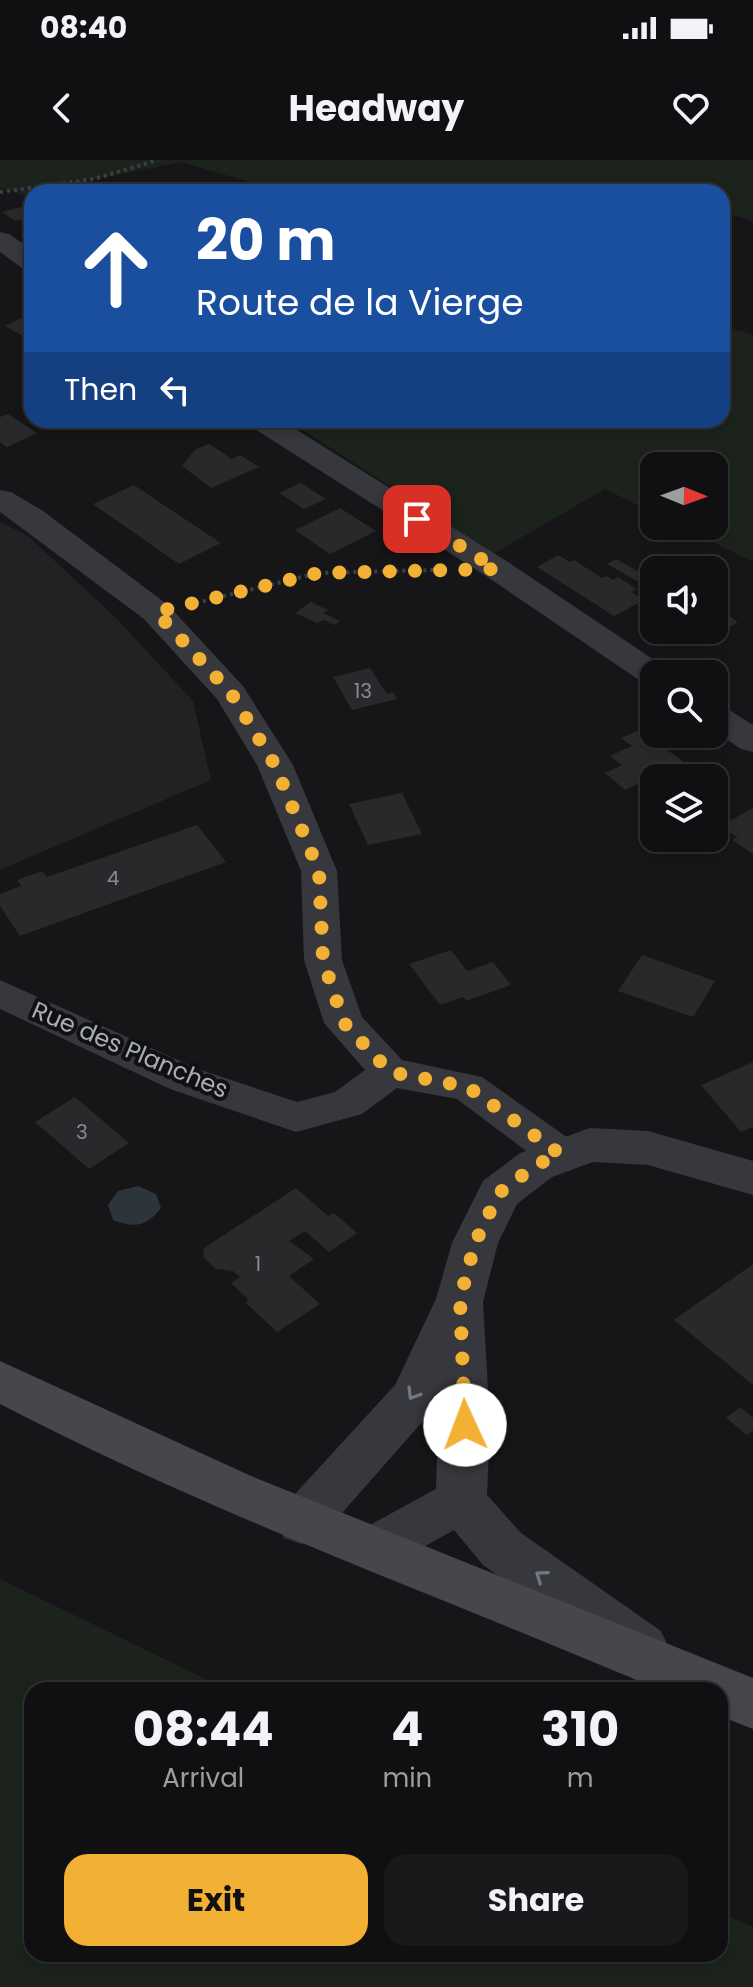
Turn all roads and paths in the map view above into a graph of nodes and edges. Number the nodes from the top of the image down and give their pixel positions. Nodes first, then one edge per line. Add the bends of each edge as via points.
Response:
1 (158, 160) edge
2 (58, 184) edge
3 (24, 189) edge
4 (0, 192) edge
5 (0, 240) edge
6 (24, 256) edge
7 (284, 428) edge
8 (0, 499) edge
9 (497, 569) junction
10 (156, 612) junction
11 (640, 666) edge
12 (728, 724) edge
13 (753, 741) edge
14 (0, 993) edge
15 (390, 1072) junction
16 (560, 1154) junction
17 (753, 1178) edge
18 (460, 1299) junction
19 (0, 1381) edge
20 (461, 1501) junction
21 (302, 1522) junction
22 (375, 1548) junction
23 (673, 1670) junction
24 (701, 1682) edge
25 (728, 1693) edge
26 (753, 1704) edge

1 - 2 path
3 - 4 path
5 - 6 street
7 - 9 street
8 - 10 street
9 - 10 path via 318,573
9 - 11 street
10 - 15 street via 231,693 275,765 319,871 323,960 344,1023
12 - 13 street
14 - 15 street, Rue des Planches via 184,1079 296,1117 348,1104
15 - 16 street via 468,1087
16 - 17 street via 590,1145 648,1148
16 - 18 street via 499,1193 475,1243
18 - 20 street via 465,1425
18 -> 21 street via 413,1398
19 - 21 main road
20 - 22 street
23 -> 20 street via 502,1549
21 - 22 main road
22 - 23 main road
23 - 24 main road
25 - 26 main road

